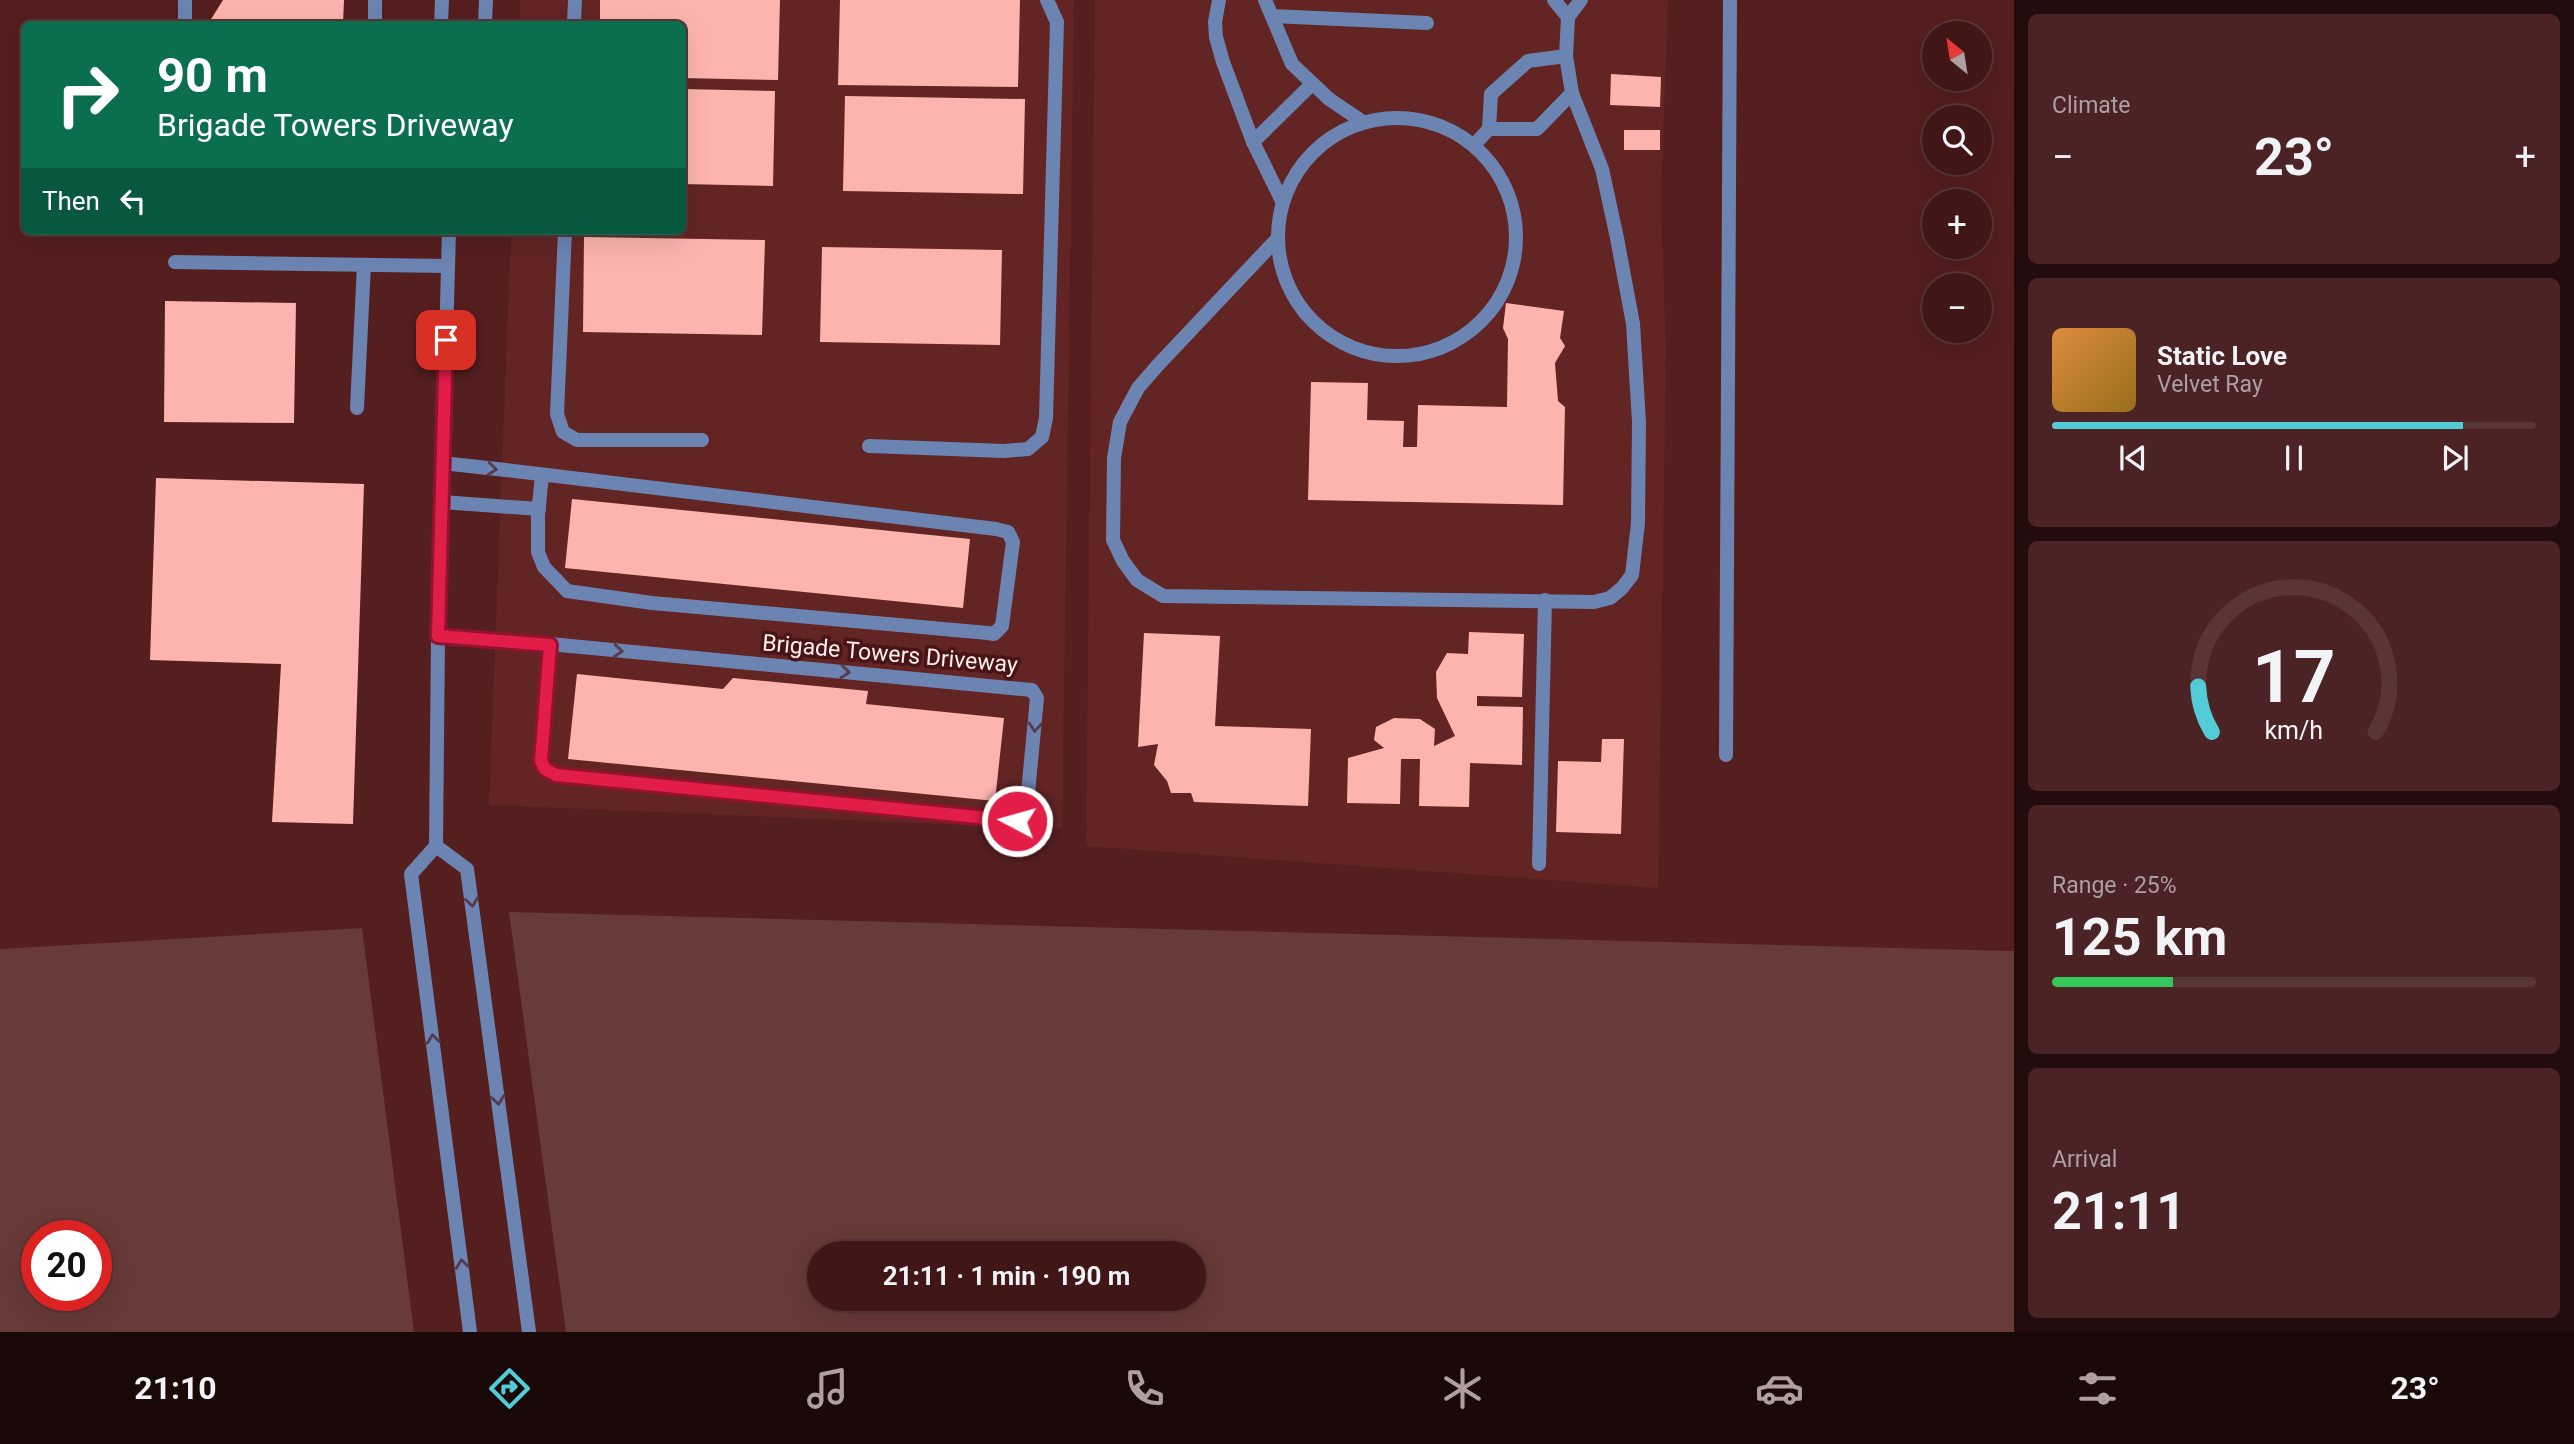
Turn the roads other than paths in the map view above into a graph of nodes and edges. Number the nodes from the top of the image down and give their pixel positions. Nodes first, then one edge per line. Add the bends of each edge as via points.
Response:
1 (186, 0) edge
2 (375, 0) edge
3 (442, 0) edge
4 (486, 0) edge
5 (575, 0) edge
6 (1047, 0) edge
7 (1219, 0) edge
8 (1265, 0) edge
9 (1554, 0) edge
10 (1581, 0) edge
11 (1730, 0) edge
12 (1272, 16) junction
13 (1567, 17) junction
14 (185, 21) edge
15 (375, 21) edge
16 (441, 21) edge
17 (485, 21) edge
18 (574, 21) edge
19 (1427, 23) dead end
20 (1566, 56) junction
21 (1312, 83) junction
22 (1572, 93) junction
23 (1363, 122) junction
24 (1489, 129) junction
25 (1253, 142) junction
26 (1474, 145) junction
27 (1282, 201) junction
28 (449, 235) edge
29 (565, 235) edge
30 (1276, 240) junction
31 (175, 262) dead end
32 (364, 265) junction
33 (448, 266) junction
34 (357, 408) dead end
35 (702, 440) dead end
36 (869, 446) dead end
37 (442, 463) junction
38 (542, 475) junction
39 (442, 502) junction
40 (539, 509) junction
41 (1545, 600) junction
42 (438, 636) junction
43 (550, 645) junction
44 (1726, 755) dead end
45 (436, 846) junction
46 (1539, 864) dead end
47 (470, 1332) edge
48 (529, 1332) edge

1 - 14 street
2 - 15 street
3 - 16 street
4 - 17 street
5 - 18 street
6 - 36 street via 1057,22 1042,437 1028,449 1004,451
7 - 25 street via 1216,37
8 - 12 street
9 - 13 street
10 - 13 street
11 - 44 street
12 - 19 street
12 - 21 street via 1292,64
13 - 20 street
20 - 22 street
20 - 24 street via 1528,61 1491,94
21 - 23 street
21 - 25 street
22 - 24 street via 1537,129
22 - 41 street via 1602,169 1633,324 1639,422 1637,523 1632,575 1622,588 1610,598 1594,602
23 - 26 street via 1402,117 1441,125
23 - 27 street via 1328,139 1300,166
24 - 26 street
25 - 27 street
26 - 30 street via 1499,175 1514,211 1516,250 1497,299 1481,321 1449,344 1411,355 1384,354 1334,339 1304,313 1284,279
27 - 30 street
28 - 33 street
29 - 35 street via 557,415 563,432 577,440
30 - 41 street via 1138,388 1120,422 1114,458 1113,540 1137,580 1163,596
31 - 32 street
32 - 33 street
32 - 34 street
33 - 37 street
37 -> 38 street
37 - 39 street
38 - 40 street
38 - 40 street via 1008,532 1013,542 1005,617 999,631 988,633 567,592 544,568 538,552
39 - 40 street
39 - 42 street
41 - 46 street
42 - 43 street, Brigade Towers Driveway
42 - 45 street
43 -> 43 street, Brigade Towers Driveway via 1032,690 1037,698 1026,814 1017,821 556,775 541,761
47 -> 45 street via 411,874
45 -> 48 street via 467,869

